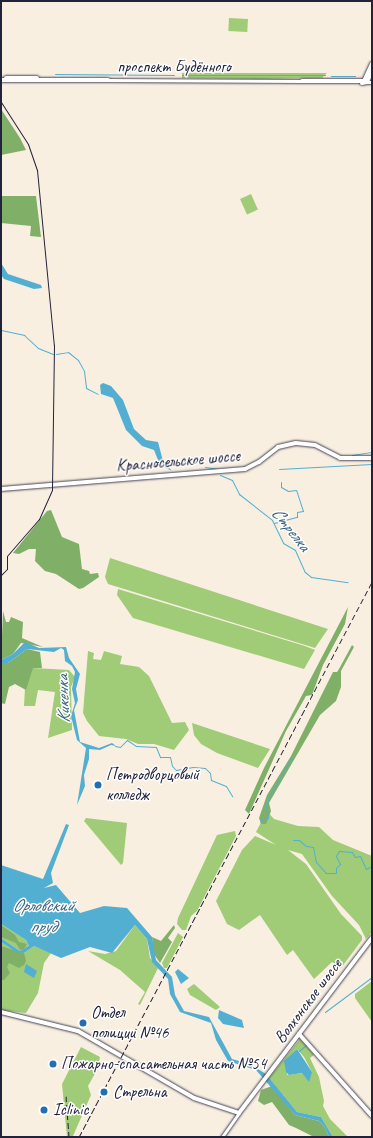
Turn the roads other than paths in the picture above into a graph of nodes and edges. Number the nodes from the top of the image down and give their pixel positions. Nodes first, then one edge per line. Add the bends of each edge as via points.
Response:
1 (372, 64) edge
2 (1, 79) edge
3 (369, 79) edge
4 (108, 80) joint
5 (302, 81) joint
6 (372, 458) edge
7 (1, 490) edge
8 (372, 938) edge
9 (1, 1012) edge
10 (299, 1034) junction
11 (239, 1114) junction
12 (372, 1116) edge
13 (222, 1137) edge

1 - 3 main road
2 - 4 main road, проспект Будённого
3 - 5 main road, проспект Будённого
4 - 5 street, проспект Будённого
6 - 7 main road, Красносельское шоссе via 340,458 315,445 296,443 278,447 245,469
8 - 10 main road, Волхонское шоссе
9 - 11 main road via 78,1031 194,1098
10 - 11 main road, Волхонское шоссе
10 - 12 main road
11 - 13 street, Волхонское шоссе

